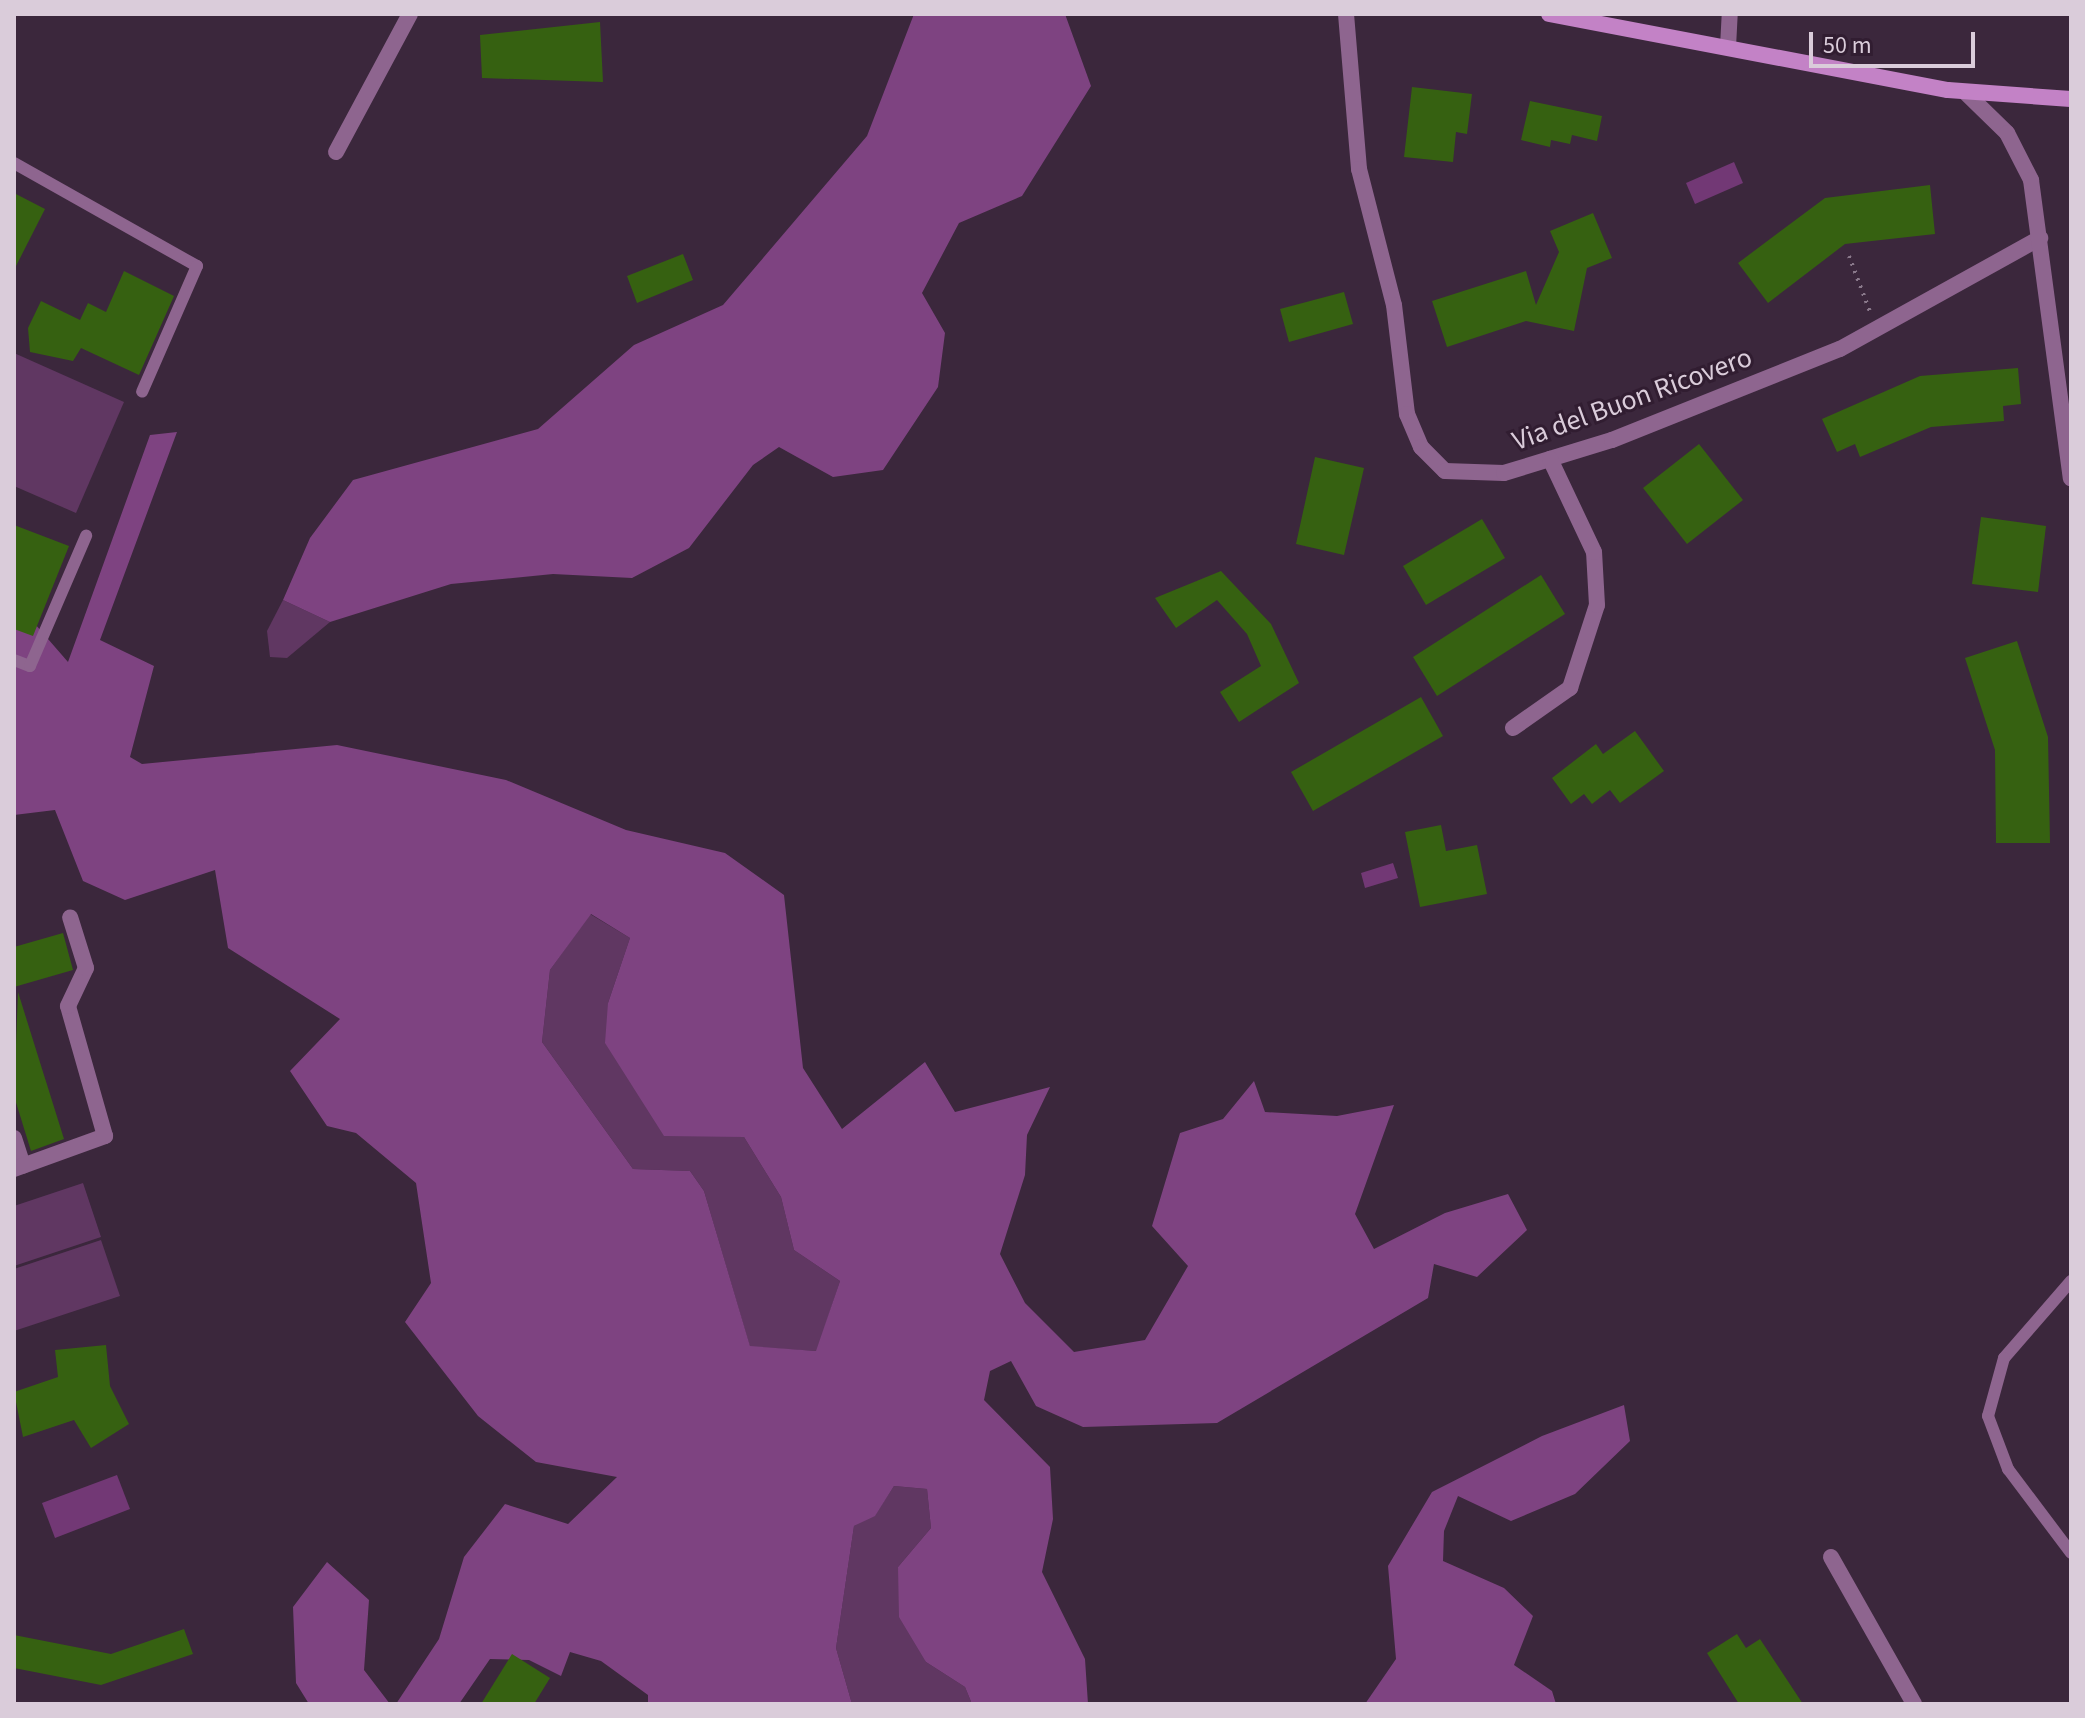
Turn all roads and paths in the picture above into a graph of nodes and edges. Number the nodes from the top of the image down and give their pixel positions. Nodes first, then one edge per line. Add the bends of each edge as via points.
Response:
1 (410, 14) edge
2 (1346, 14) edge
3 (1549, 14) edge
4 (1730, 14) edge
5 (1728, 47) junction
6 (1966, 93) junction
7 (2071, 99) edge
8 (336, 152) dead end
9 (14, 163) edge
10 (2040, 238) junction
11 (1849, 256) dead end
12 (1876, 330) junction
13 (142, 392) dead end
14 (2069, 456) edge
15 (1550, 459) junction
16 (2071, 478) edge
17 (86, 536) dead end
18 (14, 660) edge
19 (1513, 728) dead end
20 (70, 917) dead end
21 (14, 1138) edge
22 (18, 1168) edge
23 (2071, 1281) edge
24 (2071, 1553) edge
25 (1831, 1557) dead end
26 (1914, 1704) edge

1 - 8 street
2 - 15 street, Via del Buon Ricovero via 1359,169 1394,305 1412,431 1438,465 1462,476
3 - 5 street
4 - 5 street
5 - 6 street
6 - 7 street
6 - 10 street via 2021,155
9 - 13 lane via 197,266
10 - 12 street, Via del Buon Ricovero
10 - 14 street
11 - 12 path
12 - 15 street, Via del Buon Ricovero
14 - 16 street
15 - 19 street via 1594,552 1597,605 1570,688
17 - 18 lane via 30,666
20 - 22 street via 86,968 68,1006 105,1136
21 - 22 street
23 - 24 lane via 2011,1347 1988,1402 1999,1453
25 - 26 street

